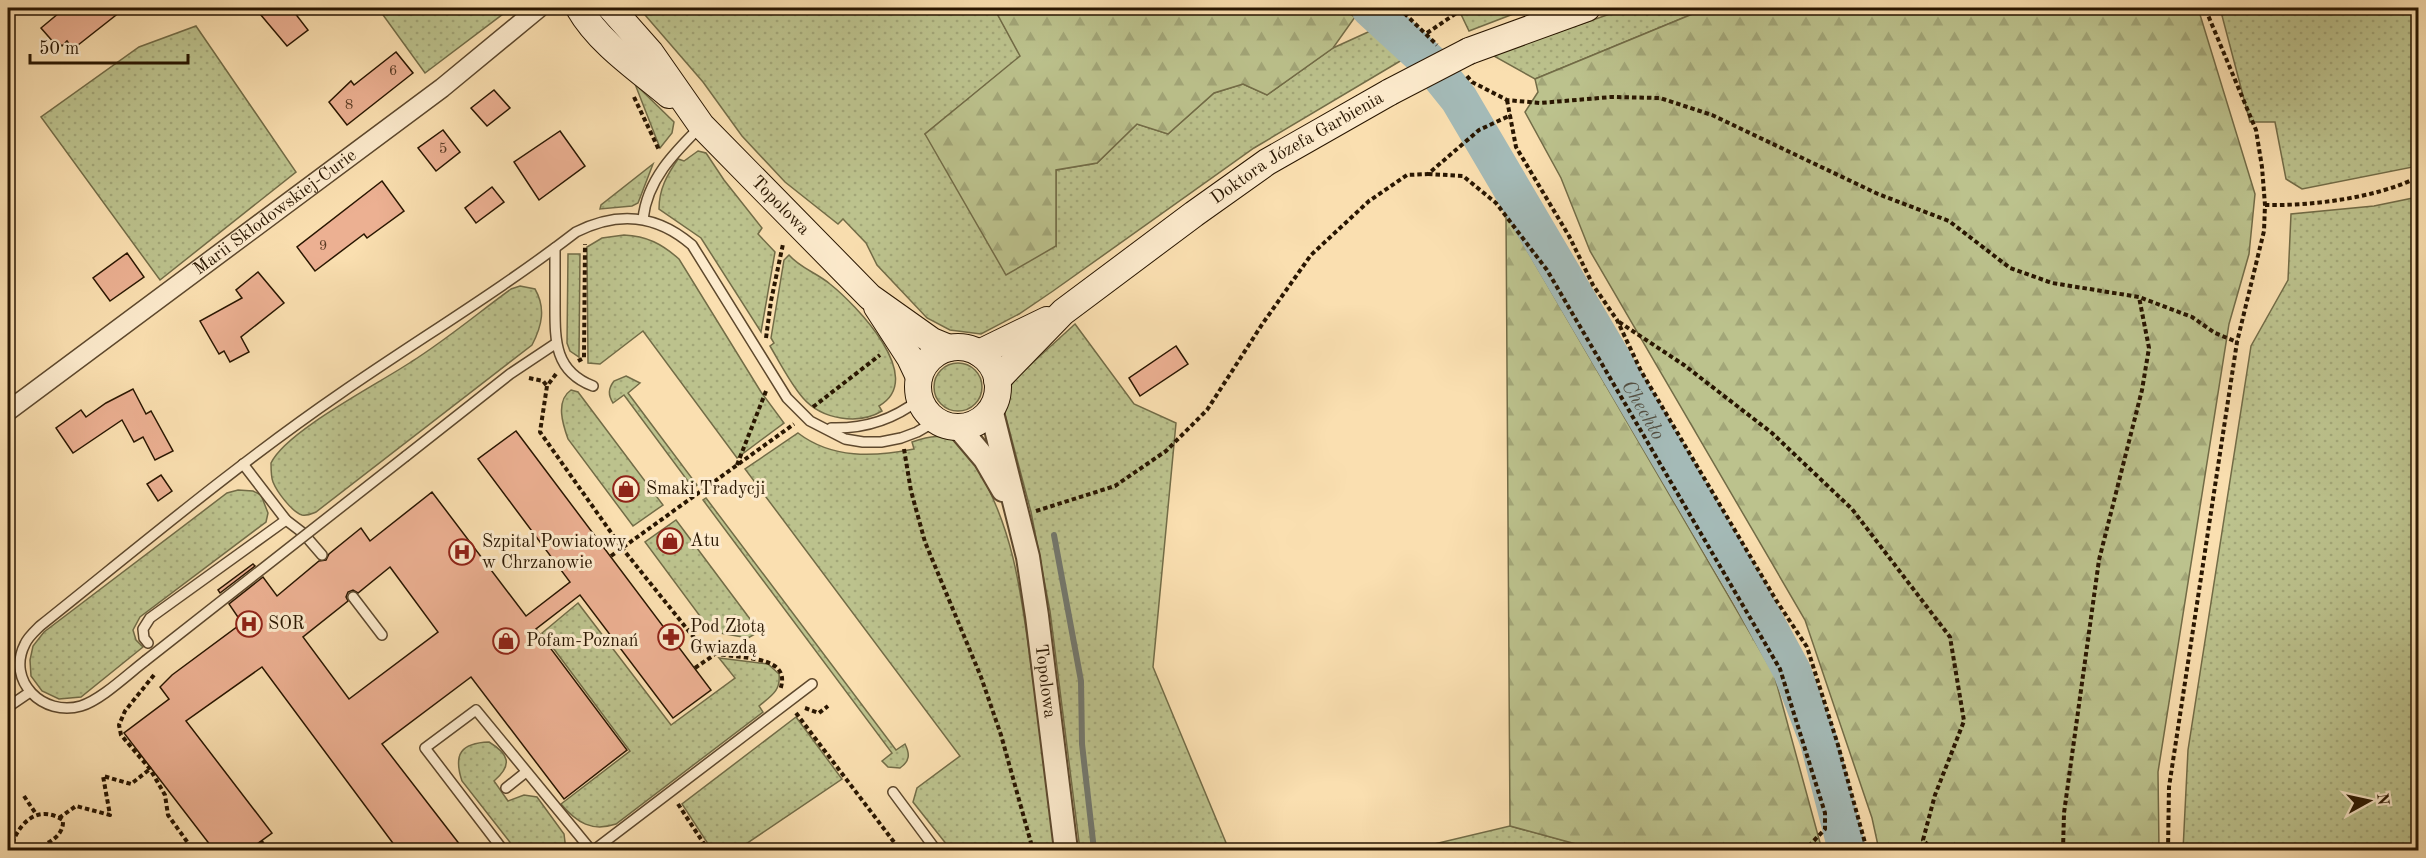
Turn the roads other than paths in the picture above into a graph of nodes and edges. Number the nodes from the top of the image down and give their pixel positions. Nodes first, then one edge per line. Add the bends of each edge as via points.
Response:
1 (539, 8) edge
2 (579, 8) edge
3 (611, 8) edge
4 (1587, 8) edge
5 (697, 119) junction
6 (643, 219) junction
7 (555, 248) junction
8 (870, 297) junction
9 (1063, 312) junction
10 (555, 344) junction
11 (949, 348) junction
12 (979, 353) junction
13 (997, 380) junction
14 (593, 386) dead end
15 (919, 388) junction
16 (991, 409) junction
17 (8, 411) edge
18 (947, 424) junction
19 (829, 428) junction
20 (243, 464) junction
21 (1017, 515) junction
22 (286, 520) junction
23 (322, 555) dead end
24 (353, 597) dead end
25 (382, 635) dead end
26 (148, 644) dead end
27 (812, 684) dead end
28 (30, 692) junction
29 (8, 707) edge
30 (526, 772) junction
31 (506, 788) dead end
32 (893, 792) dead end
33 (503, 850) edge
34 (592, 850) edge
35 (936, 850) edge
36 (1066, 850) edge

1 - 17 street, Marii Skłodowskiej-Curie via 442,88
2 - 5 main road, Topolowa via 587,22 616,50
3 - 5 main road, Topolowa via 650,52
4 - 9 main road, Doktora Józefa Garbienia, bridge via 1469,51 1267,162
5 - 6 lane via 659,172
5 - 8 main road, Topolowa
6 - 7 lane via 605,219 576,232
6 - 19 lane via 672,230 692,245 778,385 810,420
7 - 10 lane
7 - 20 lane
8 - 11 main road, Topolowa via 932,341
8 - 15 main road, Topolowa via 910,358
9 - 12 main road, Doktora Józefa Garbienia
9 - 13 main road, Doktora Józefa Garbienia
10 - 14 lane via 566,366 579,380
10 - 28 lane, bridge via 510,374 84,705 56,708 42,703
11 - 12 main road
11 - 15 main road via 925,363
12 - 13 main road
13 - 16 main road via 996,400
15 - 18 main road via 926,411
15 - 19 lane via 899,414 874,424
16 - 18 main road via 977,422
16 - 21 street, Topolowa
18 - 19 lane via 881,442 845,439
18 - 21 street, Topolowa via 984,459
20 - 22 lane
20 - 28 lane via 40,626 25,644 21,658 22,677
21 - 36 street, Topolowa via 1037,616
22 - 23 lane
22 - 26 lane via 150,618 143,629
24 - 25 lane
27 - 34 lane
28 - 29 lane
30 - 31 lane
30 - 33 lane via 476,710 424,748
30 - 34 lane
32 - 35 lane

